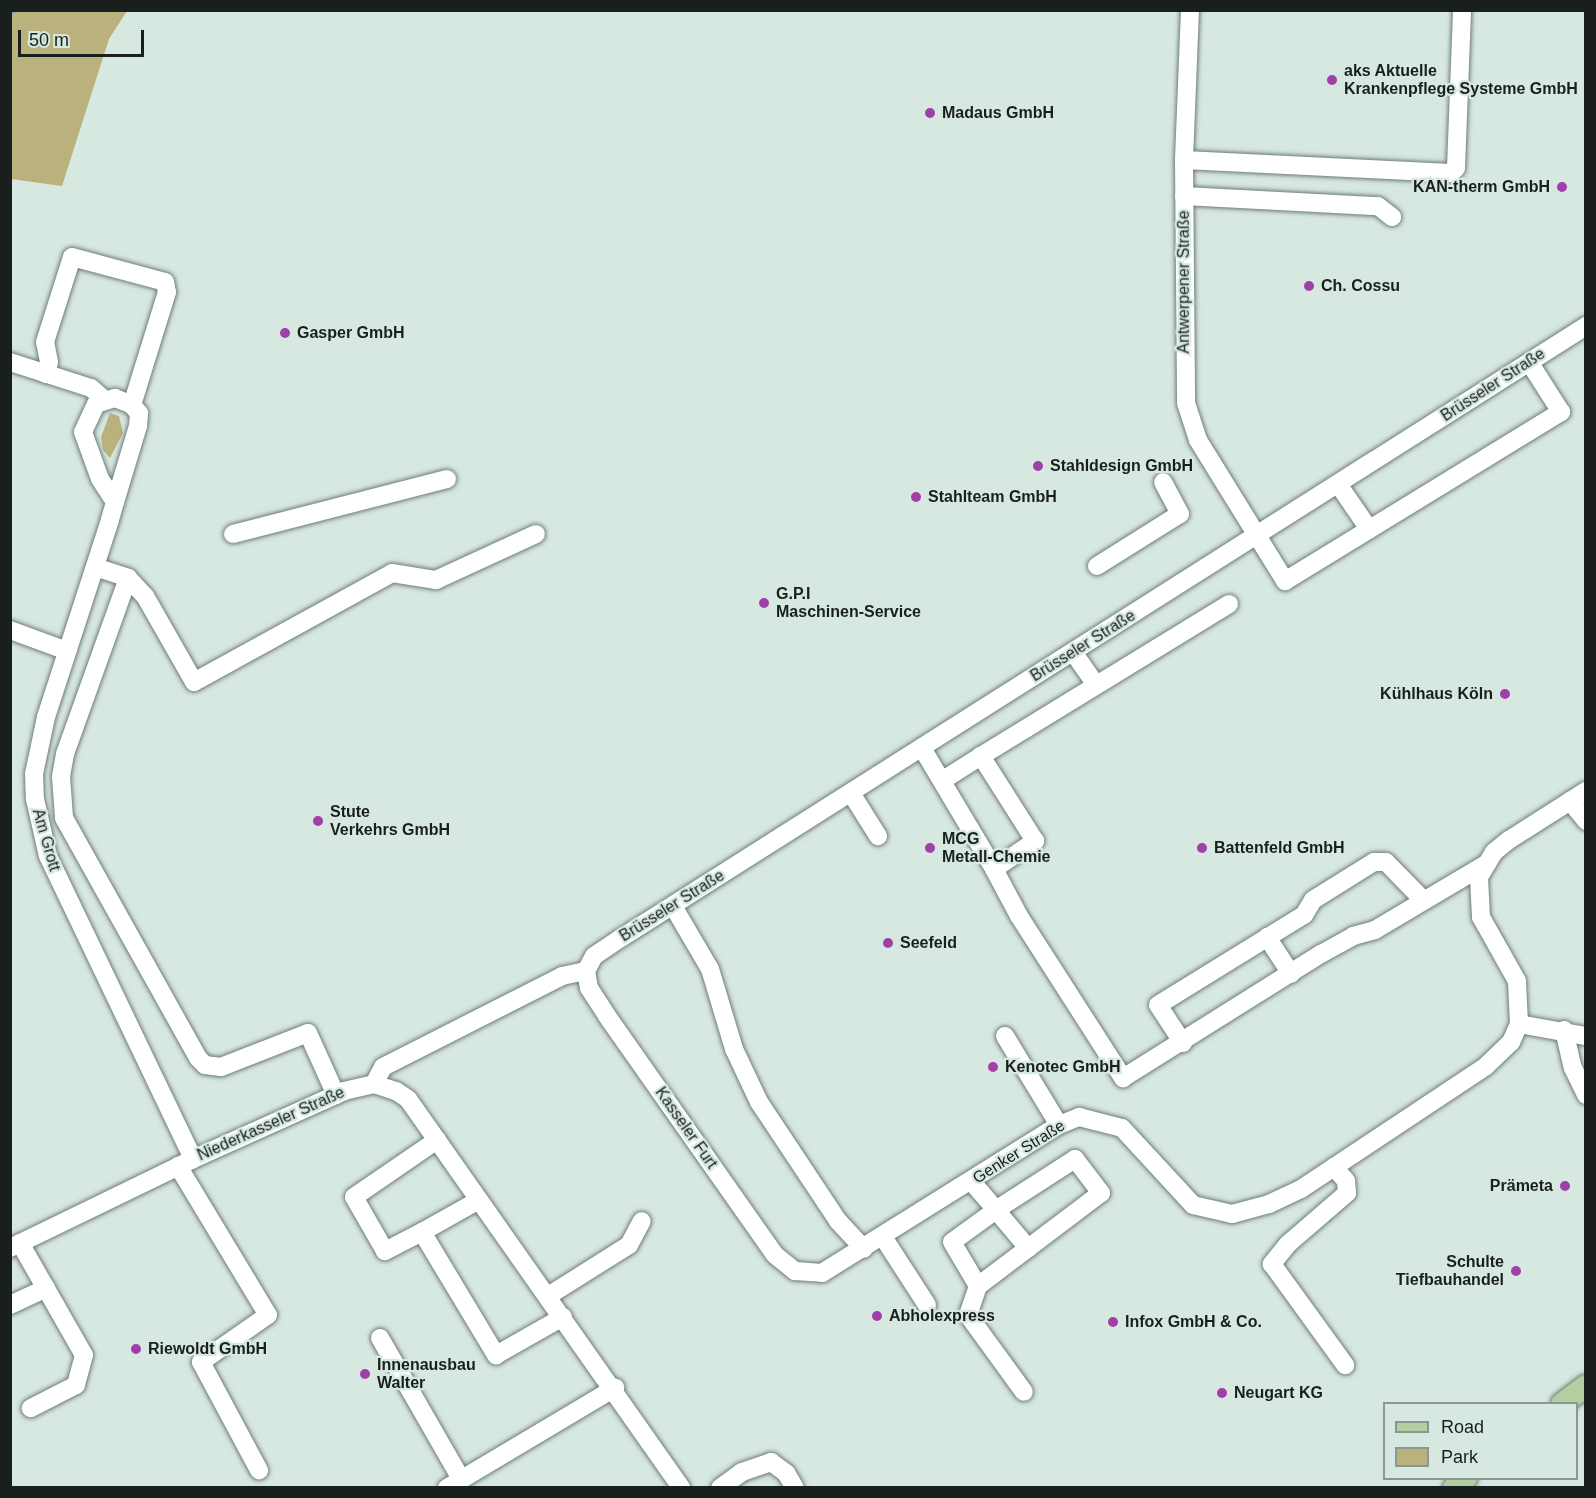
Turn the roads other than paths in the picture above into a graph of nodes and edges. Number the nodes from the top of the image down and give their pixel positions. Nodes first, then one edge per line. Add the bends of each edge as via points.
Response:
1 (1190, 10) edge
2 (1462, 10) edge
3 (1184, 160) junction
4 (1184, 196) junction
5 (1392, 218) dead end
6 (1586, 326) edge
7 (10, 362) edge
8 (1529, 362) junction
9 (46, 374) junction
10 (105, 400) junction
11 (132, 405) junction
12 (447, 479) dead end
13 (1163, 482) dead end
14 (1338, 484) junction
15 (115, 502) junction
16 (1369, 529) junction
17 (233, 534) dead end
18 (536, 534) dead end
19 (1257, 536) junction
20 (1097, 566) dead end
21 (95, 567) junction
22 (128, 578) junction
23 (1229, 604) dead end
24 (10, 630) edge
25 (67, 651) junction
26 (1073, 652) junction
27 (1096, 685) junction
28 (922, 748) junction
29 (981, 756) junction
30 (943, 780) junction
31 (1586, 791) edge
32 (851, 793) junction
33 (1570, 801) junction
34 (1586, 821) edge
35 (878, 836) dead end
36 (1486, 864) junction
37 (994, 869) junction
38 (1424, 901) junction
39 (673, 906) junction
40 (1267, 937) junction
41 (586, 971) junction
42 (1291, 974) junction
43 (1519, 1024) junction
44 (1564, 1030) junction
45 (1005, 1036) dead end
46 (1586, 1036) edge
47 (1183, 1043) junction
48 (374, 1084) junction
49 (336, 1095) junction
50 (1586, 1095) edge
51 (1059, 1125) junction
52 (437, 1140) junction
53 (185, 1162) junction
54 (1334, 1167) junction
55 (971, 1181) junction
56 (479, 1200) junction
57 (996, 1210) junction
58 (642, 1221) dead end
59 (422, 1232) junction
60 (883, 1237) junction
61 (15, 1246) edge
62 (1028, 1248) junction
63 (864, 1249) junction
64 (802, 1273) joint
65 (978, 1286) junction
66 (46, 1288) junction
67 (548, 1296) junction
68 (10, 1305) edge
69 (927, 1305) dead end
70 (563, 1317) junction
71 (380, 1338) dead end
72 (1345, 1365) dead end
73 (1586, 1386) edge
74 (615, 1388) junction
75 (1024, 1392) dead end
76 (1565, 1402) edge
77 (32, 1408) dead end
78 (259, 1470) dead end
79 (454, 1483) edge
80 (681, 1488) edge
81 (720, 1488) edge
82 (795, 1488) edge

1 - 3 street, Antwerpener Straße
2 - 3 street via 1456,168 1451,173
3 - 4 street, Antwerpener Straße
4 - 5 street via 1378,206
4 - 19 street, Antwerpener Straße via 1186,403 1198,440
6 - 8 street, Brüsseler Straße
7 - 9 street
8 - 14 street, Brüsseler Straße
8 - 16 street via 1561,412
9 - 10 street via 91,388
9 - 11 street via 49,362 45,342 72,257 165,282 167,292
10 - 11 street via 116,398
10 - 15 street via 87,416 83,432 100,479
11 - 15 street, Am Grott via 139,413 138,426
12 - 17 street
13 - 20 street via 1180,514
14 - 16 street
14 - 19 street, Brüsseler Straße
15 - 21 street, Am Grott
16 - 19 street, Antwerpener Straße via 1285,581
18 - 22 street via 436,580 392,573 194,682 145,596
19 - 26 street, Brüsseler Straße
21 - 22 street
21 - 25 street, Am Grott
22 - 49 street via 65,754 61,776 64,818 198,1058 205,1065 221,1067 308,1033
23 - 27 street
24 - 25 street
25 - 53 street, Am Grott via 34,774 38,822 62,888
26 - 27 street
26 - 28 street, Brüsseler Straße
27 - 29 street
28 - 30 street
28 - 32 street, Brüsseler Straße
29 - 30 street
29 - 37 street via 1035,841
30 - 37 street
31 - 33 street
32 - 35 street
32 - 39 street, Brüsseler Straße
33 - 34 street
33 - 36 street via 1509,840
36 - 38 street
36 - 43 street via 1478,885 1480,910 1516,981
37 - 47 street via 1037,945 1123,1078
38 - 40 street via 1386,861 1374,862 1313,900 1304,915
38 - 42 street via 1376,930 1353,936
39 - 41 street, Brüsseler Straße via 594,956
39 - 63 street via 710,969 734,1048 759,1102 838,1221
40 - 42 street
40 - 47 street via 1158,1005
41 - 48 street via 562,976 383,1067
41 - 64 street, Kasseler Furt via 589,988 607,1016 775,1255
42 - 47 street
43 - 44 street
43 - 54 street, Genker Straße via 1511,1042 1486,1066
44 - 46 street
44 - 50 street via 1573,1068
45 - 51 street
48 - 49 street, Niederkasseler Straße
48 - 52 street via 408,1099
49 - 53 street, Niederkasseler Straße
51 - 54 street, Genker Straße via 1088,1118 1122,1128 1179,1194 1193,1205 1215,1213 1232,1214 1269,1204
51 - 55 street, Genker Straße
52 - 56 street
52 - 59 street via 354,1197 385,1251
53 - 61 street, Niederkasseler Straße
53 - 78 street, Am Grott via 268,1314 201,1362
54 - 72 street via 1346,1181 1347,1193 1288,1244 1272,1264
55 - 57 street
55 - 60 street, Genker Straße
56 - 59 street
56 - 67 street
57 - 62 street
57 - 62 street via 1075,1159 1101,1193
57 - 65 street via 952,1242
58 - 67 street via 629,1245
59 - 70 street via 496,1355
60 - 63 street, Genker Straße
60 - 69 street
61 - 66 street
62 - 65 street
63 - 64 street, Genker Straße via 822,1273
65 - 75 street via 968,1315
66 - 68 street
66 - 77 street via 84,1355 76,1384
67 - 70 street
70 - 74 street
71 - 79 street
73 - 76 main road
74 - 79 street
74 - 80 street
81 - 82 street via 742,1472 771,1462 786,1473

